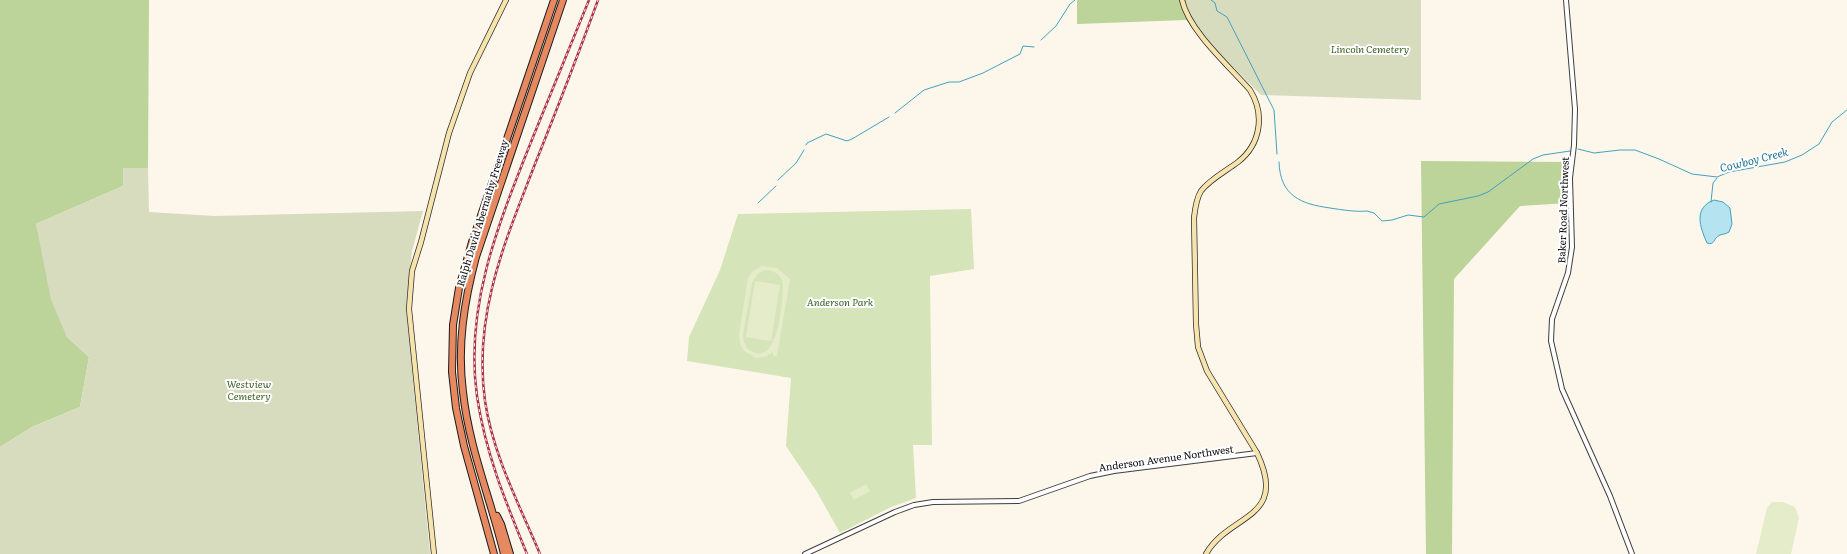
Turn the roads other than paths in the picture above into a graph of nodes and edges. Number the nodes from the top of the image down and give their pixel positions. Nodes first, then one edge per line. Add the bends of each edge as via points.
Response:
1 (506, 0) edge
2 (554, 0) edge
3 (563, 0) edge
4 (1182, 0) edge
5 (1566, 0) edge
6 (1257, 452) junction
7 (493, 511) junction
8 (494, 552) edge
9 (434, 554) edge
10 (504, 554) edge
11 (510, 554) edge
12 (805, 554) edge
13 (1206, 554) edge
14 (1632, 554) edge

1 - 9 main road via 460,96 410,279 409,308
2 - 8 highway via 465,265 452,342 453,385 460,426
3 - 7 highway, Ralph David Abernathy Freeway via 476,257 463,318 460,362 464,406 478,465
4 - 6 main road via 1187,17 1197,32 1250,90 1259,110 1259,128 1251,147 1240,161 1205,187 1198,198 1193,238 1196,337 1201,360
5 - 14 street, Baker Road Northwest via 1575,109 1570,178 1572,247 1568,273 1552,319 1550,341 1564,395 1610,496
6 - 12 street, Anderson Avenue Northwest via 1250,455 1114,470 1019,501 933,502 914,505
6 - 13 main road via 1265,474 1265,489 1261,502 1250,517 1216,540
7 - 10 highway, Ralph David Abernathy Freeway
7 - 11 highway via 501,524

